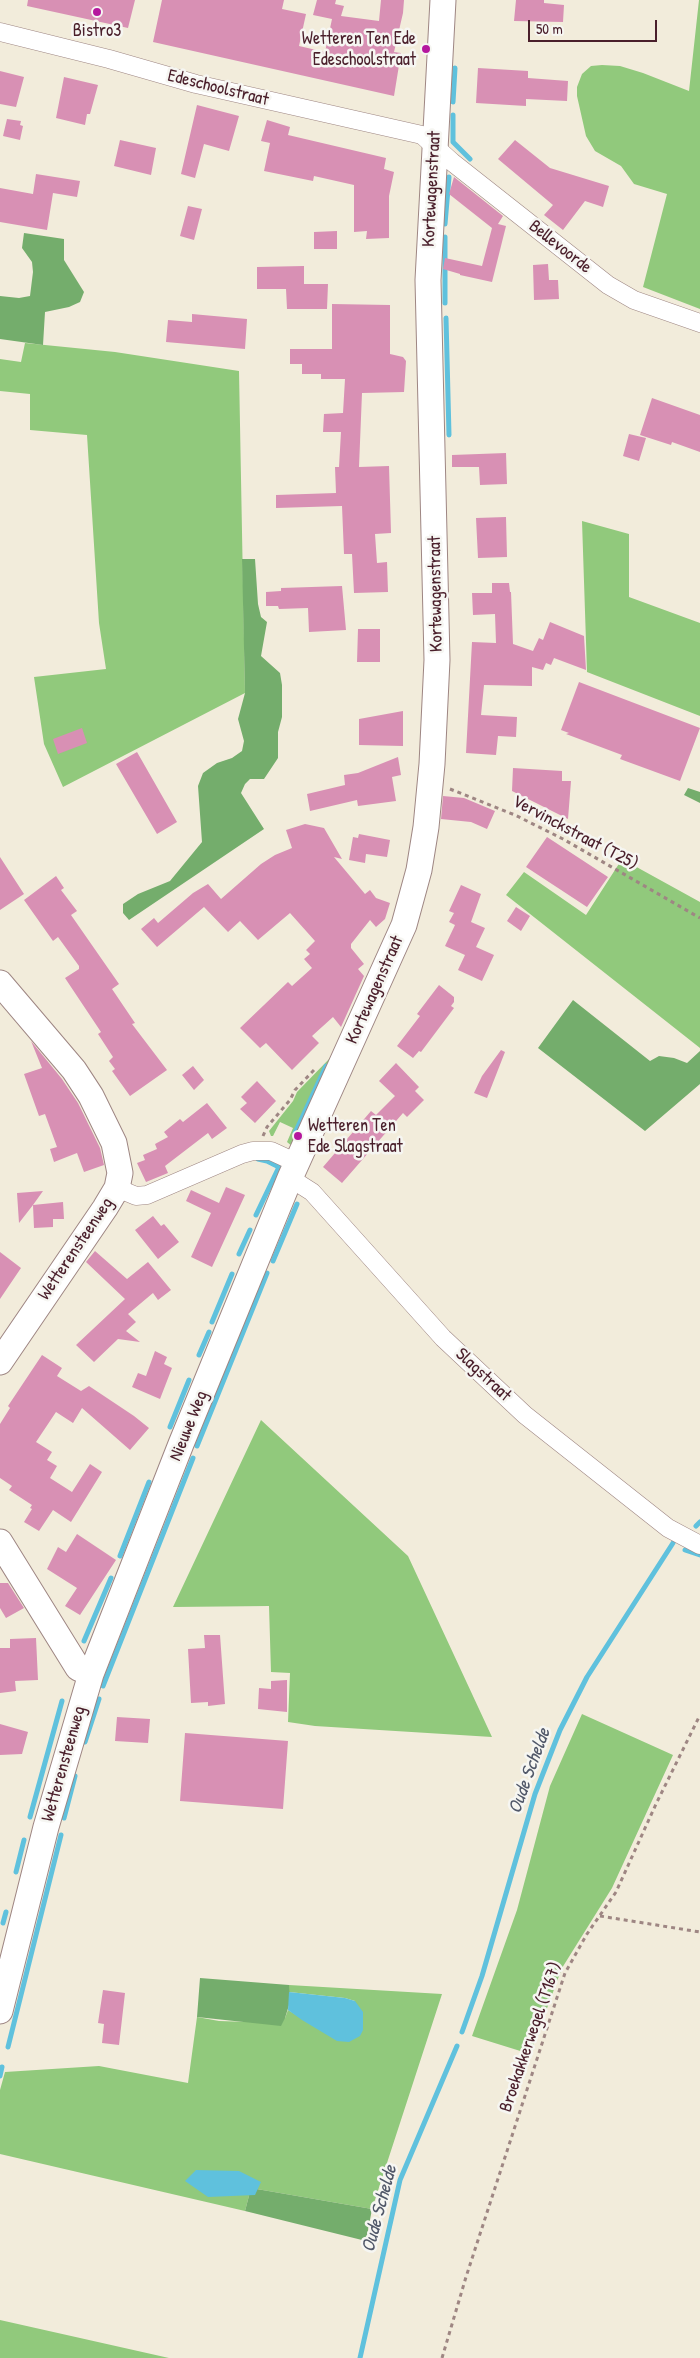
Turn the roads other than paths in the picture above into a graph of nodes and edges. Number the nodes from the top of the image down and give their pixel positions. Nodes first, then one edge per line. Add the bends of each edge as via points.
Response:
1 (443, 0) edge
2 (0, 32) edge
3 (434, 146) junction
4 (700, 323) edge
5 (0, 983) edge
6 (294, 1170) junction
7 (116, 1188) junction
8 (0, 1362) edge
9 (0, 1542) edge
10 (700, 1545) edge
11 (91, 1674) junction
12 (0, 2011) edge

1 - 3 street, Kortewagenstraat
2 - 3 street, Edeschoolstraat via 109,58 196,84 422,135
3 - 4 street, Bellevoorde via 608,285 634,300
3 - 6 street, Kortewagenstraat via 428,303 438,641 430,785 419,870 404,925
5 - 7 street, Wetterensteenweg via 74,1070 90,1096 118,1155 120,1173
6 - 7 street via 271,1151 256,1151 242,1154 148,1195 136,1196
6 - 10 street, Slagstraat via 444,1338 525,1415 668,1528
6 - 11 street, Nieuwe Weg
7 - 8 street, Wetterensteenweg
9 - 11 street via 78,1668
11 - 12 street, Wetterensteenweg via 46,1827

